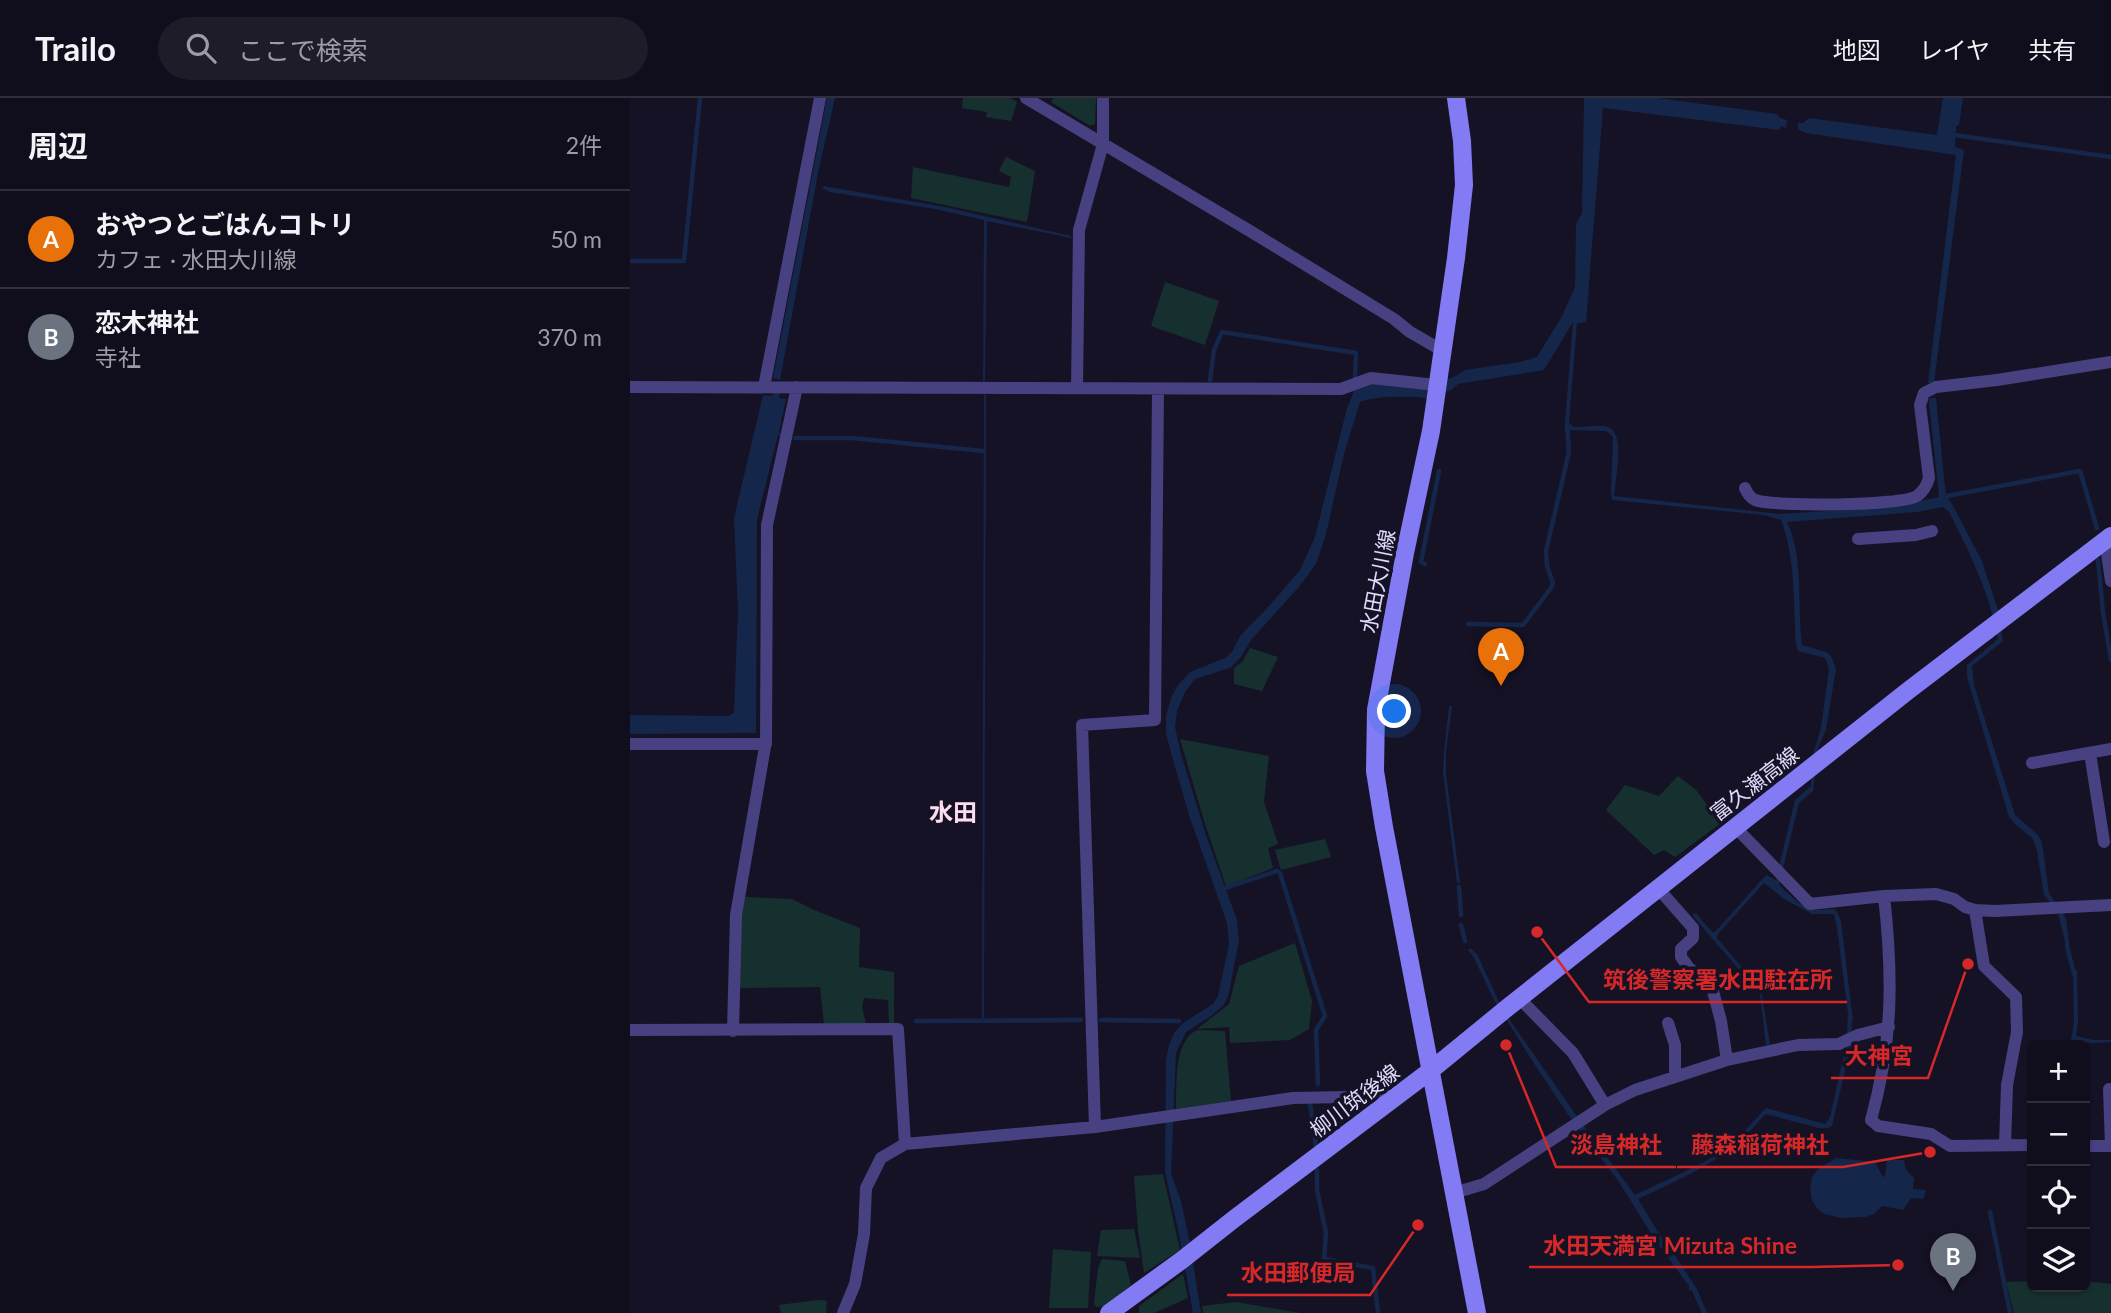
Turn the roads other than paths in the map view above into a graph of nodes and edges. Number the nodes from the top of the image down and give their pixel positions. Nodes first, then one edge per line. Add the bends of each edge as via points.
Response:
1 (820, 98) edge
2 (1026, 98) edge
3 (1103, 98) edge
4 (1456, 98) edge
5 (1103, 144) junction
6 (1443, 351) junction
7 (2111, 362) edge
8 (1427, 384) dead end
9 (630, 387) edge
10 (764, 387) junction
11 (797, 387) junction
12 (1077, 388) junction
13 (1158, 389) junction
14 (1745, 488) dead end
15 (1932, 531) dead end
16 (2108, 538) edge
17 (1858, 539) dead end
18 (2111, 581) edge
19 (630, 744) edge
20 (765, 744) junction
21 (2111, 749) edge
22 (2090, 753) junction
23 (2032, 763) dead end
24 (1735, 827) junction
25 (2104, 842) dead end
26 (1664, 895) dead end
27 (1884, 896) junction
28 (2111, 905) edge
29 (1975, 911) junction
30 (1519, 998) junction
31 (1668, 1023) dead end
32 (1889, 1027) junction
33 (630, 1030) edge
34 (733, 1031) junction
35 (1727, 1060) junction
36 (1430, 1072) junction
37 (1675, 1077) junction
38 (2109, 1089) edge
39 (1398, 1096) junction
40 (1605, 1105) junction
41 (1095, 1127) junction
42 (905, 1144) junction
43 (2005, 1145) junction
44 (2027, 1145) edge
45 (2090, 1146) edge
46 (2111, 1146) edge
47 (1454, 1193) junction
48 (843, 1313) edge
49 (1109, 1313) edge
50 (1477, 1313) edge

1 - 10 street
2 - 5 street
3 - 5 street
4 - 6 main road, 水田大川線 via 1464,186
5 - 6 street
5 - 12 street via 1079,230
6 - 36 main road, 水田大川線 via 1375,733 1384,827
7 - 14 street via 1936,387 1924,393 1920,405 1929,478 1916,497 1856,505 1790,504 1756,500
8 - 13 street via 1371,378 1341,389
9 - 10 street
10 - 11 street
11 - 12 street
11 - 20 street via 766,525
12 - 13 street
13 - 41 street via 1155,720 1082,725
15 - 17 street
16 - 18 street
16 - 24 main road, 富久瀬高線
19 - 20 street
20 - 34 street via 736,915
21 - 22 street
22 - 23 street
22 - 25 street
24 - 27 street via 1810,904
24 - 30 main road, 富久瀬高線
26 - 35 street via 1693,928 1693,938 1681,948 1681,957 1711,984
27 - 29 street via 1936,894
27 - 32 street via 1890,950
28 - 29 street
29 - 43 street via 1984,966 2016,997 2017,1032 2007,1085
30 - 36 main road, 富久瀬高線
30 - 40 street via 1573,1053
31 - 37 street via 1675,1045
32 - 35 street via 1839,1044 1798,1045
32 - 43 street via 1882,1082 1871,1120 1878,1126 1931,1134 1950,1146
33 - 34 street
34 - 42 street via 898,1029
35 - 37 street
36 - 39 main road, 柳川筑後線
36 - 47 main road, 柳川筑後線
37 - 40 street
38 - 46 street
39 - 41 street via 1293,1098
39 - 49 main road, 柳川筑後線
40 - 47 street via 1484,1184
41 - 42 street
42 - 48 street via 881,1157 866,1188 858,1272
43 - 44 street
45 - 46 street
47 - 50 main road, 柳川筑後線

